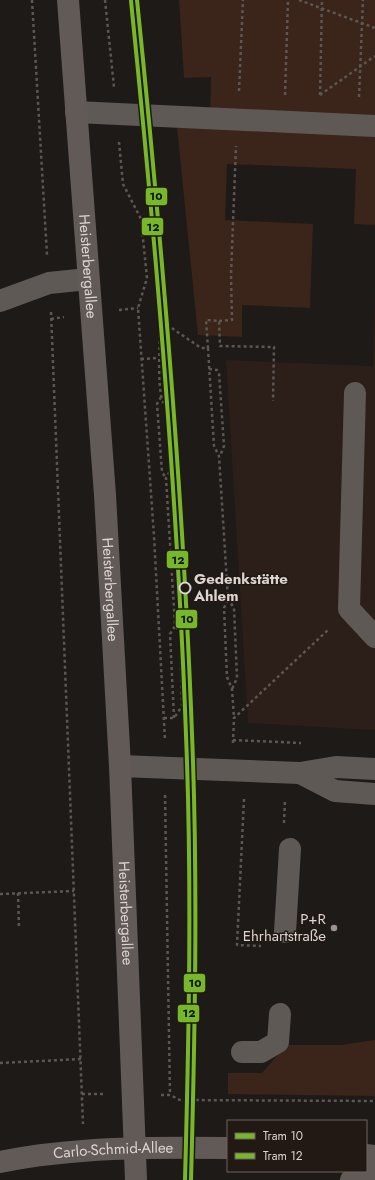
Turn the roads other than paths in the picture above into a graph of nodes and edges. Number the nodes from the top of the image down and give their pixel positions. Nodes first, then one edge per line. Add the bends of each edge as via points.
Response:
1 (68, 0) edge
2 (76, 112) junction
3 (366, 125) edge
4 (88, 279) junction
5 (0, 301) edge
6 (355, 393) dead end
7 (375, 637) edge
8 (120, 766) junction
9 (375, 769) edge
10 (300, 773) junction
11 (375, 794) edge
12 (290, 849) dead end
13 (285, 932) dead end
14 (280, 1014) dead end
15 (242, 1052) dead end
16 (227, 1148) edge
17 (135, 1150) junction
18 (0, 1162) edge
19 (375, 1174) edge
20 (136, 1180) edge
21 (351, 1180) edge

1 - 2 main road, Heisterbergallee
2 - 3 street
2 - 4 main road, Heisterbergallee
4 - 5 street via 49,284
4 - 8 main road, Heisterbergallee via 105,495
6 - 7 street via 349,609
8 - 10 street
8 - 17 main road, Heisterbergallee
9 - 10 street via 336,767
10 - 11 street via 335,791
12 - 13 street
14 - 15 street via 278,1042 261,1052
16 - 17 main road, Carlo-Schmid-Allee
17 - 18 main road, Carlo-Schmid-Allee via 29,1156
17 - 20 main road, Heisterbergallee
19 - 21 main road

